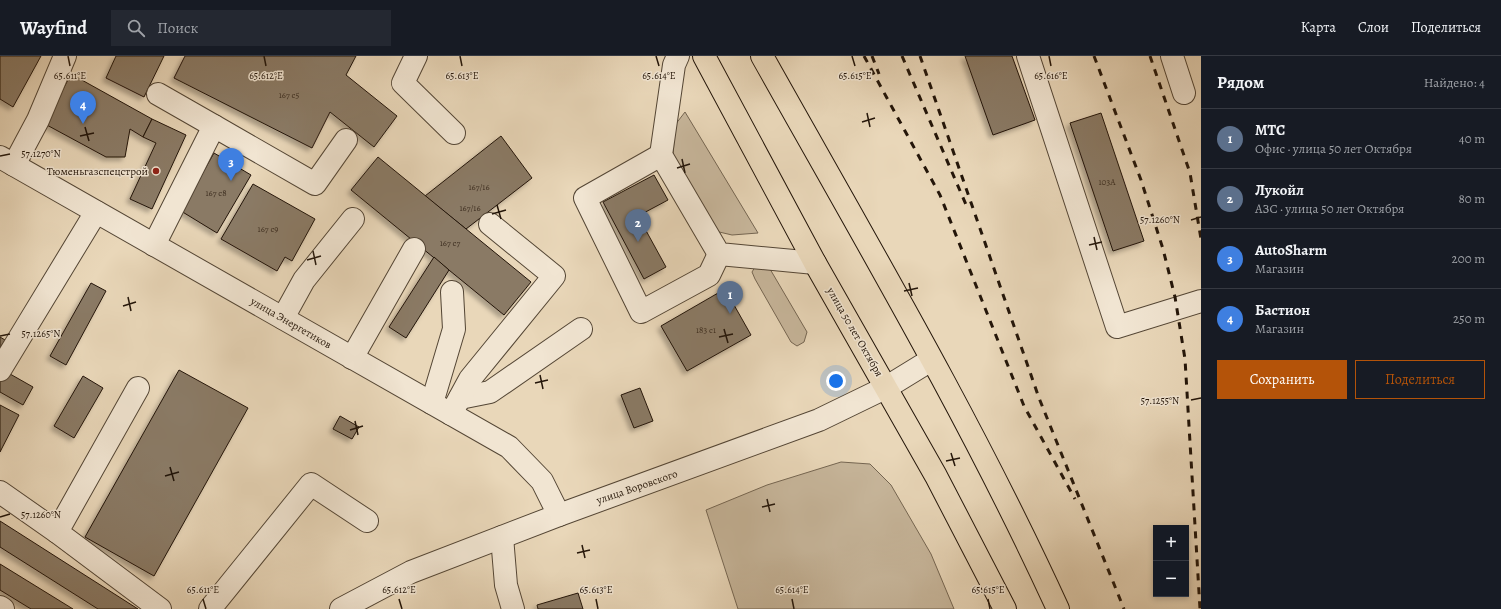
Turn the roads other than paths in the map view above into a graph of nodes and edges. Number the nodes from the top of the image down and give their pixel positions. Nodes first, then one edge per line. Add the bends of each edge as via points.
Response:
1 (65, 56) edge
2 (416, 56) edge
3 (678, 56) edge
4 (704, 56) edge
5 (762, 56) edge
6 (1028, 56) edge
7 (1172, 56) edge
8 (1184, 93) dead end
9 (158, 94) dead end
10 (214, 126) junction
11 (454, 133) dead end
12 (346, 140) dead end
13 (661, 155) junction
14 (7, 161) edge
15 (96, 212) junction
16 (353, 219) dead end
17 (490, 224) dead end
18 (154, 245) junction
19 (414, 249) dead end
20 (719, 254) junction
21 (815, 263) junction
22 (452, 292) dead end
23 (1201, 302) edge
24 (283, 318) junction
25 (582, 329) dead end
26 (352, 358) junction
27 (931, 360) junction
28 (0, 370) edge
29 (887, 386) junction
30 (138, 388) dead end
31 (432, 403) junction
32 (455, 406) junction
33 (0, 492) edge
34 (559, 514) junction
35 (367, 521) dead end
36 (56, 532) junction
37 (502, 537) junction
38 (0, 607) edge
39 (3, 609) edge
40 (160, 609) edge
41 (210, 609) edge
42 (341, 609) edge
43 (513, 609) edge
44 (1005, 609) edge
45 (1058, 609) edge

1 - 14 street via 38,120
2 - 11 street via 403,83
3 - 13 street via 674,65
4 - 21 main road, улица 50 лет Октября
5 - 27 main road
6 - 23 street via 1117,327
7 - 8 street
9 - 10 street
10 - 12 street via 315,184
10 - 18 street
13 - 20 street
13 - 20 street via 585,198 641,312 709,275
14 - 15 street, улица Энергетиков
15 - 18 street, улица Энергетиков
15 - 28 street
16 - 24 street via 304,280
17 - 32 street via 554,276 470,379
18 - 24 street, улица Энергетиков
19 - 26 street
20 - 21 street
21 - 29 main road, улица 50 лет Октября
22 - 31 street via 454,329
24 - 26 street, улица Энергетиков
25 - 32 street via 490,392
26 - 31 street, улица Энергетиков
27 - 29 street, улица Воровского
27 - 45 main road via 1029,546
29 - 34 street, улица Воровского via 819,420
29 - 44 main road, улица 50 лет Октября
30 - 36 street
31 - 32 street, улица Энергетиков
32 - 34 street, улица Энергетиков via 509,447 542,481
33 - 36 street
34 - 37 street, улица Воровского
35 - 41 street via 311,484
36 - 40 street
37 - 42 street, улица Воровского via 411,572
37 - 43 street via 506,585
38 - 39 street

